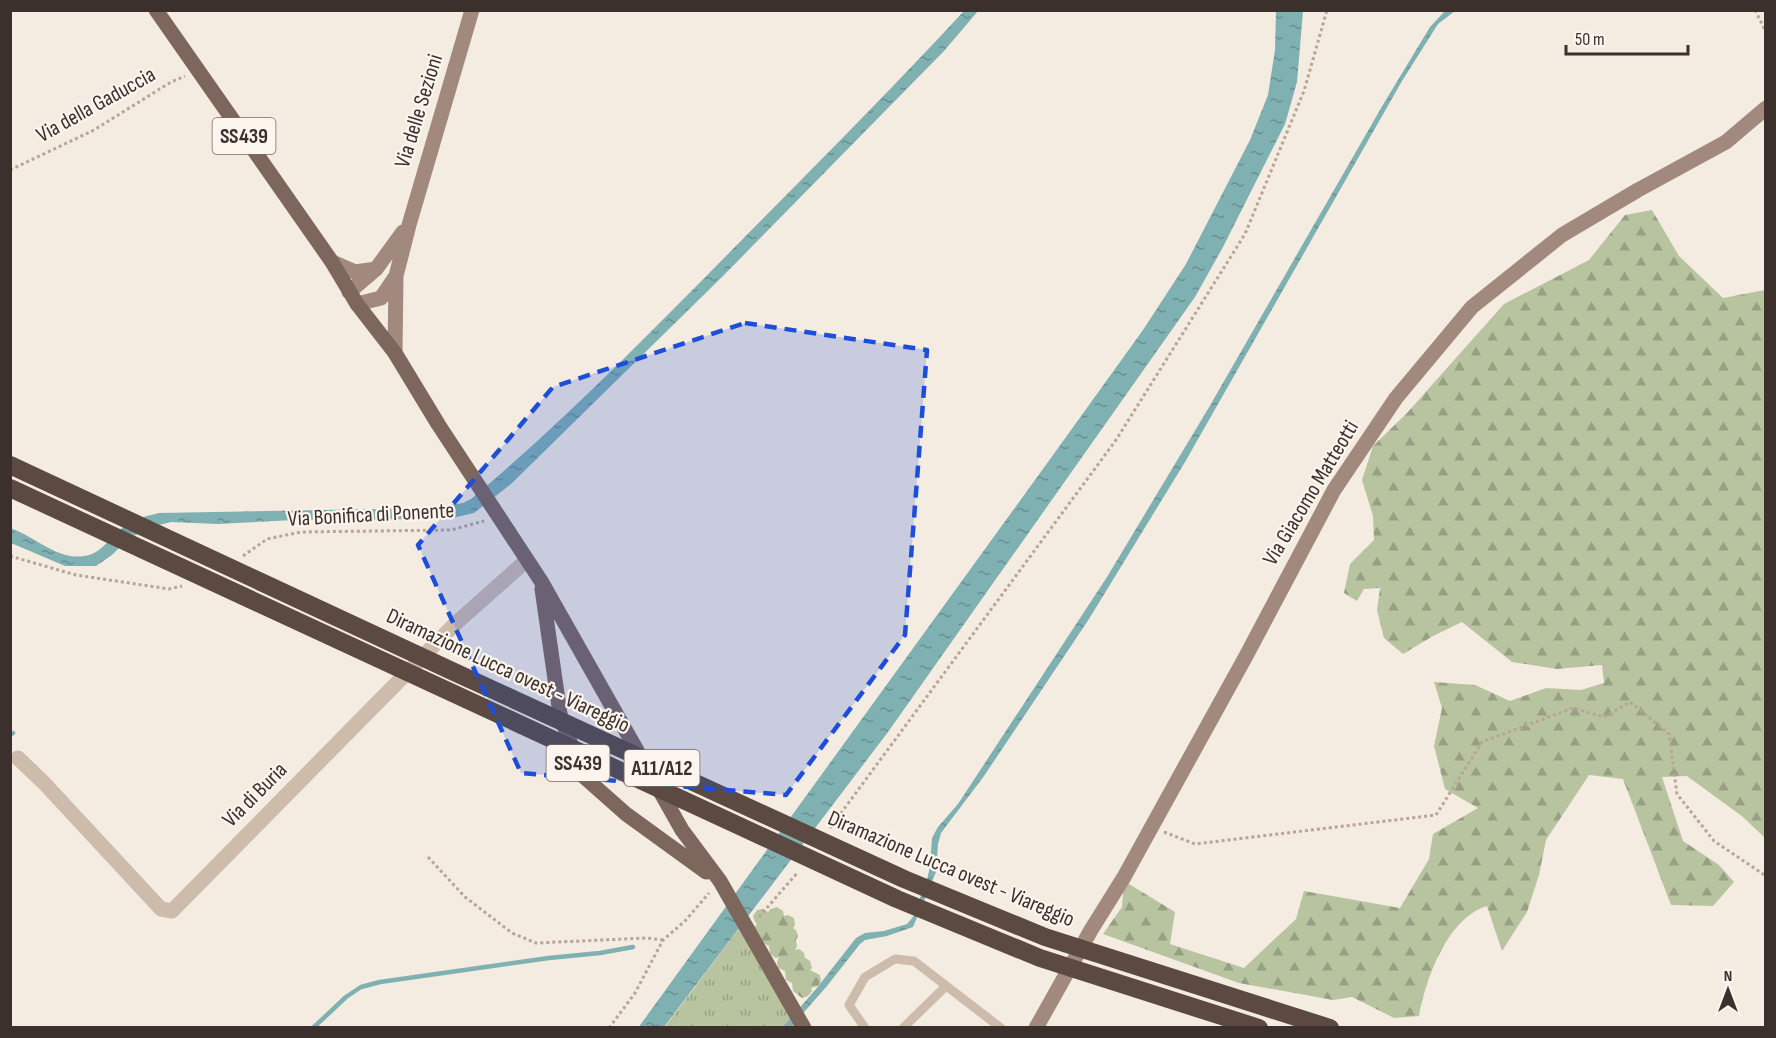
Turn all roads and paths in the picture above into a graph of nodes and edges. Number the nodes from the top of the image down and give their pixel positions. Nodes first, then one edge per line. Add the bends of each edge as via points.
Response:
1 (156, 10) edge
2 (472, 10) edge
3 (1328, 10) edge
4 (1755, 10) edge
5 (1766, 32) edge
6 (198, 70) junction
7 (1766, 108) edge
8 (10, 170) edge
9 (409, 225) junction
10 (332, 262) junction
11 (376, 269) junction
12 (396, 276) junction
13 (353, 298) junction
14 (395, 353) junction
15 (10, 465) edge
16 (10, 488) edge
17 (496, 512) junction
18 (10, 556) edge
19 (240, 557) dead end
20 (527, 560) junction
21 (541, 580) junction
22 (187, 585) dead end
23 (18, 758) dead end
24 (1151, 826) junction
25 (824, 837) dead end
26 (428, 857) dead end
27 (804, 864) dead end
28 (1766, 876) edge
29 (720, 881) junction
30 (748, 930) junction
31 (663, 940) junction
32 (946, 986) junction
33 (800, 1020) edge
34 (994, 1026) edge
35 (609, 1028) edge
36 (865, 1028) edge
37 (903, 1028) edge
38 (1036, 1028) edge
39 (1258, 1028) edge
40 (1330, 1028) edge

1 - 6 main road, SS439
2 - 9 main road, Via delle Sezioni
3 - 25 path via 1304,91 1245,234 1116,441
4 - 5 path
6 - 8 path, Via della Gaduccia via 93,130
6 - 10 main road, SS439
7 - 24 main road, Via Giacomo Matteotti via 1726,142 1562,235 1472,307 1396,398 1334,490
9 - 11 main road, Via delle Sezioni
9 - 12 main road, Via delle Sezioni
10 - 11 main road via 355,272
10 - 13 main road, SS439
11 - 13 main road, Via delle Sezioni
12 - 13 main road, Via delle Sezioni via 381,298
12 - 14 main road, Via delle Sezioni
13 - 14 main road, SS439
14 - 17 main road, SS439
15 - 40 highway, Diramazione Lucca ovest - Viareggio / A11/A12, bridge via 904,879 1045,937
16 - 39 highway, Diramazione Lucca ovest - Viareggio / A11/A12, bridge via 897,899 1040,957
17 - 19 path, Via Bonifica di Ponente via 451,530 301,532 267,539
17 - 20 main road, SS439
18 - 22 path via 76,575 169,589
20 - 21 main road, SS439
20 - 23 street, Via di Buria via 455,624 172,910 161,909
21 - 29 main road, SS439 via 682,830
21 - 29 main road, SS439 via 560,714 582,775 626,814
24 - 28 path via 1195,844 1436,815 1482,742 1573,708 1604,717 1630,702 1669,734 1677,794 1706,832 1714,842
24 - 38 main road, Via Giacomo Matteotti
26 - 31 path via 465,897 512,933 536,943
27 - 30 path
29 - 30 main road, SS439
29 - 31 path
30 - 33 main road, SS439
31 - 35 path via 635,993
32 - 34 lane
32 - 36 lane via 914,961 896,959 865,978 849,1005
32 - 37 lane

